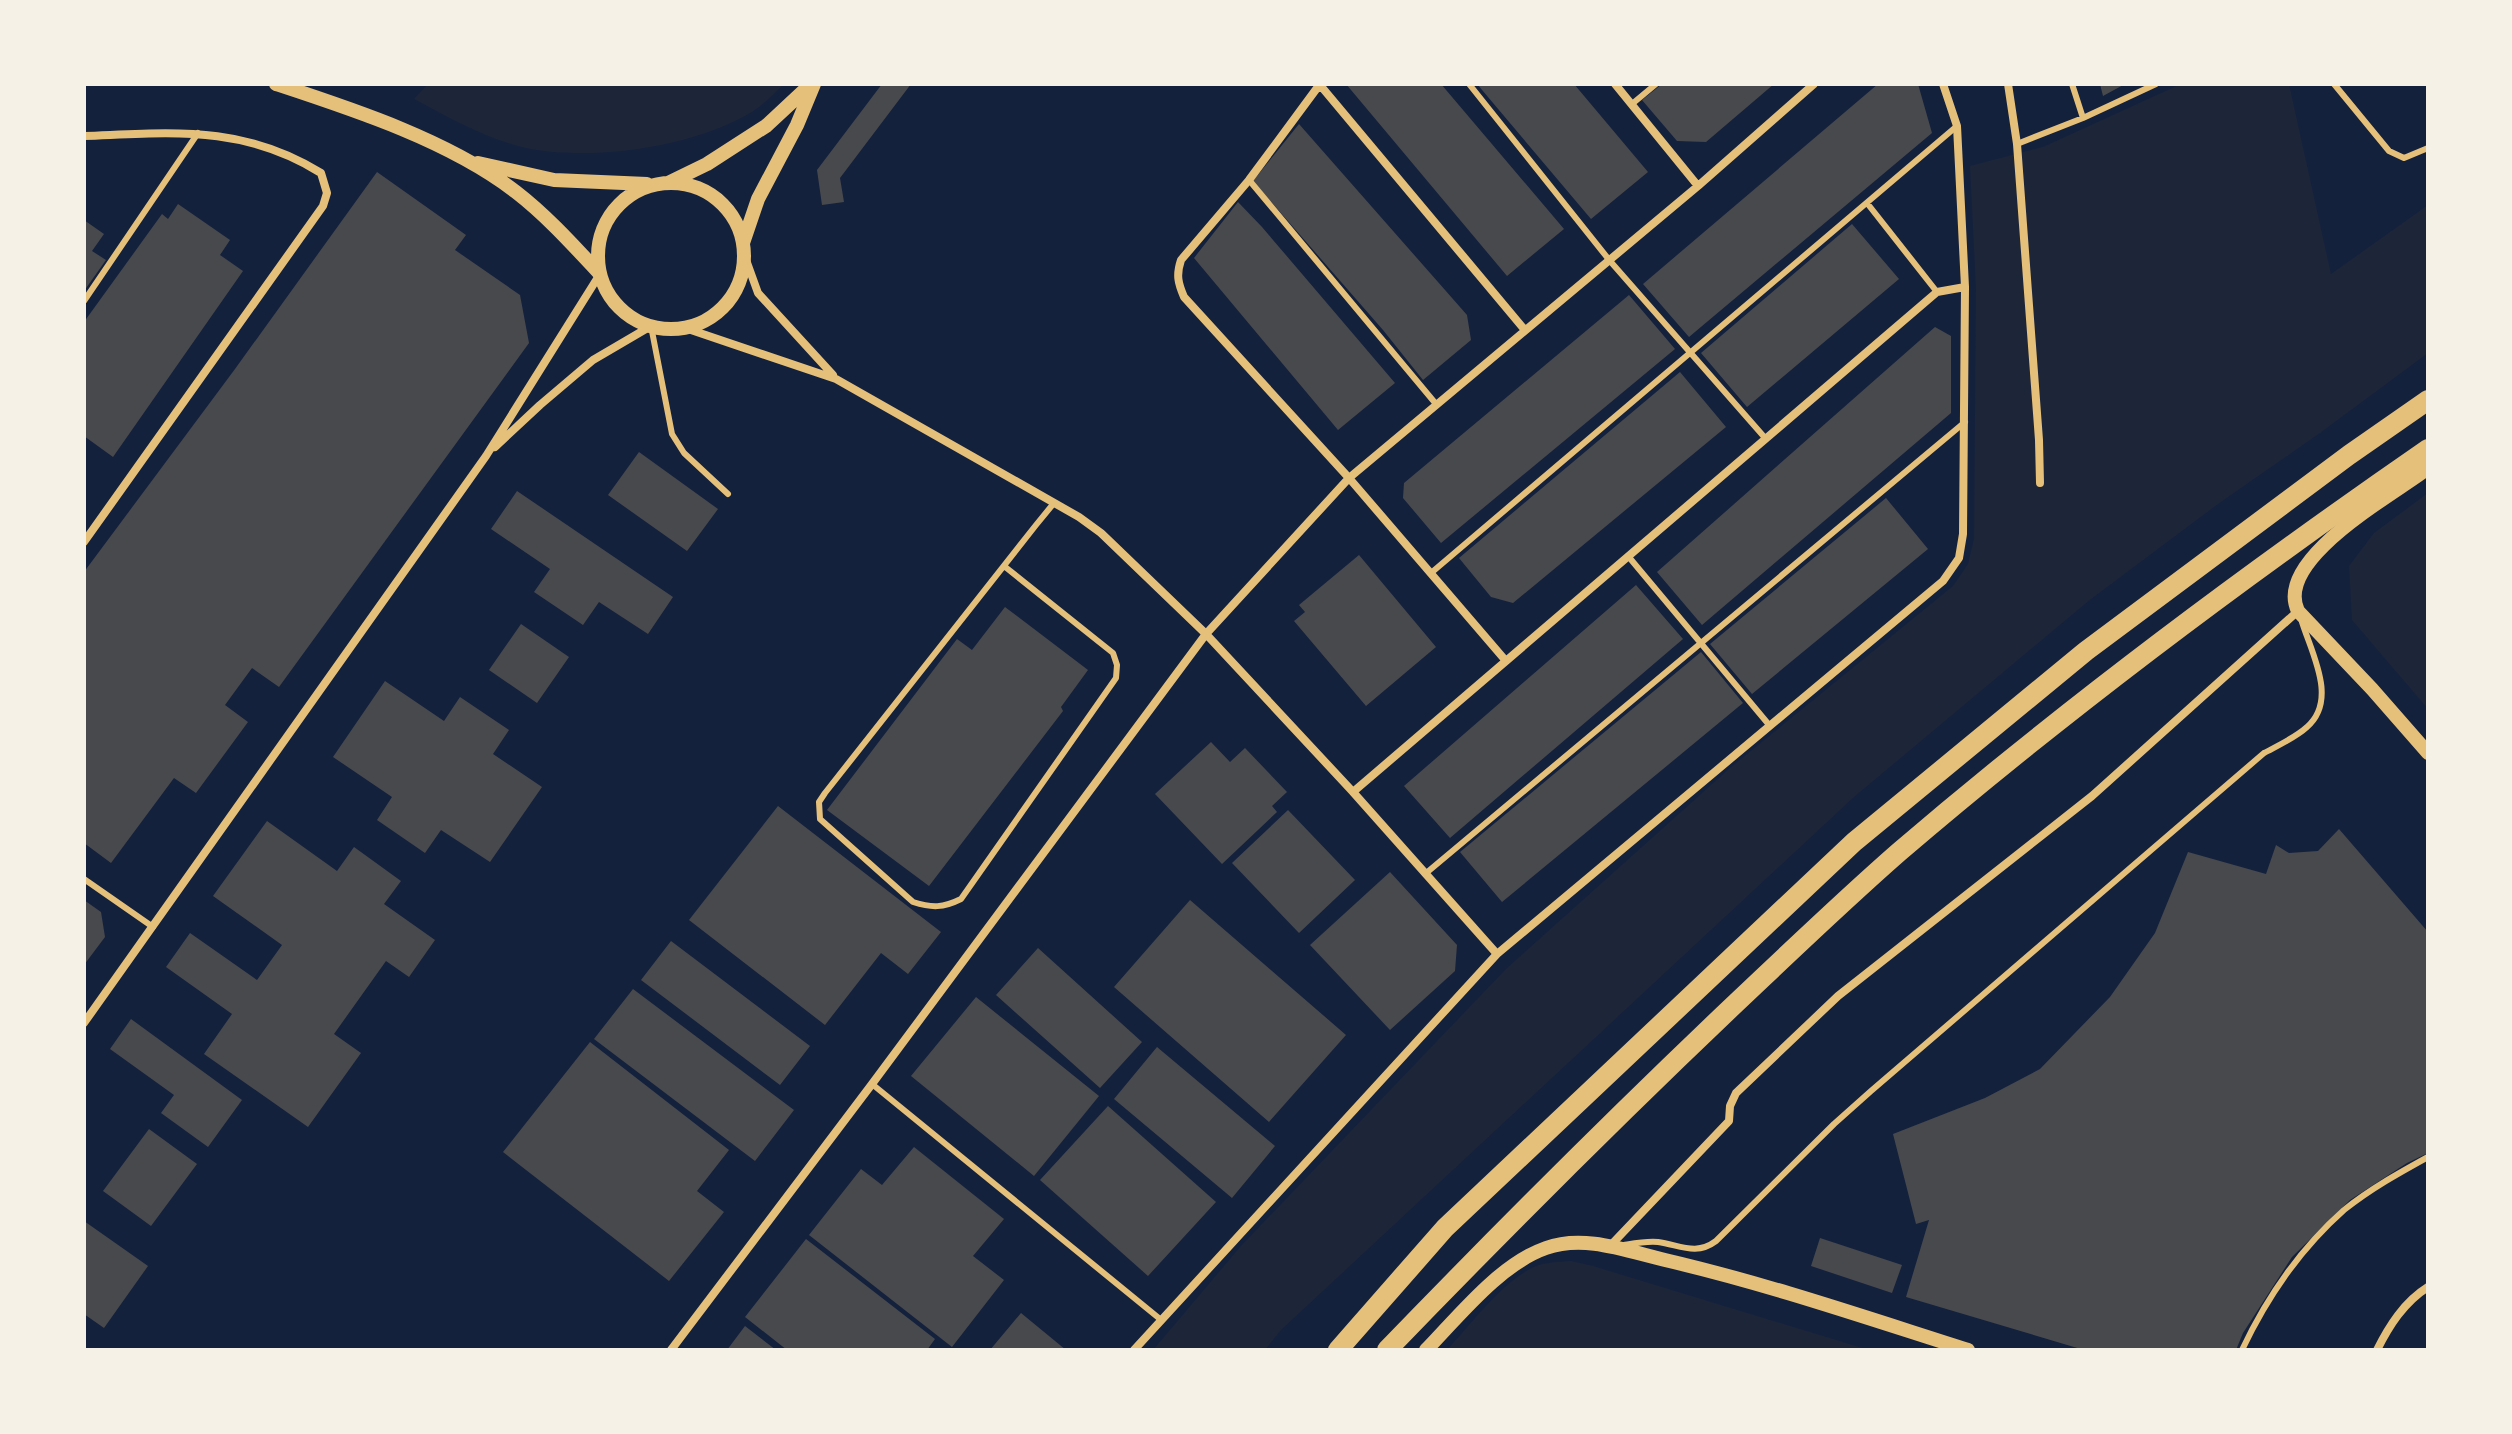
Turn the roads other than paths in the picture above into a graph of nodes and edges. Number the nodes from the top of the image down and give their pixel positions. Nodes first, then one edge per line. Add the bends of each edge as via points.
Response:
1 (276, 84) edge
2 (1320, 84) edge
3 (1469, 84) edge
4 (1615, 84) edge
5 (1656, 84) edge
6 (1814, 84) edge
7 (1943, 84) edge
8 (2008, 84) edge
9 (2072, 84) edge
10 (2156, 84) edge
11 (2334, 84) edge
12 (814, 86) edge
13 (1632, 104) junction
14 (2083, 118) junction
15 (1957, 126) junction
16 (198, 133) junction
17 (84, 136) edge
18 (2017, 144) junction
19 (2428, 148) edge
20 (473, 163) junction
21 (1249, 180) junction
22 (667, 184) junction
23 (1698, 186) junction
24 (1867, 203) junction
25 (744, 250) junction
26 (1610, 261) junction
27 (600, 274) junction
28 (1965, 287) junction
29 (1937, 292) junction
30 (84, 301) edge
31 (651, 326) junction
32 (685, 328) junction
33 (1524, 329) junction
34 (1691, 351) junction
35 (836, 379) junction
36 (2428, 400) edge
37 (1436, 404) junction
38 (1965, 422) junction
39 (1766, 439) junction
40 (2428, 449) edge
41 (486, 456) junction
42 (2428, 468) edge
43 (1349, 478) junction
44 (2040, 483) dead end
45 (728, 494) dead end
46 (1054, 503) junction
47 (86, 535) edge
48 (1628, 556) junction
49 (1004, 566) junction
50 (1431, 573) junction
51 (2298, 611) junction
52 (1206, 634) junction
53 (1701, 643) junction
54 (1506, 661) junction
55 (1770, 726) junction
56 (2428, 753) edge
57 (1353, 792) junction
58 (1425, 874) junction
59 (84, 879) edge
60 (153, 927) junction
61 (1497, 954) junction
62 (84, 1023) edge
63 (872, 1084) junction
64 (2428, 1157) edge
65 (1609, 1247) junction
66 (2428, 1287) edge
67 (1160, 1319) junction
68 (671, 1350) edge
69 (1134, 1350) edge
70 (1338, 1350) edge
71 (1387, 1350) edge
72 (1426, 1350) edge
73 (1968, 1350) edge
74 (2242, 1350) edge
75 (2377, 1350) edge

1 - 20 street via 366,113
2 - 21 street
2 - 33 street
3 - 26 lane
4 - 13 street
5 - 13 lane
6 - 23 street
7 - 15 street
8 - 18 street
9 - 14 lane
10 - 14 lane
11 - 19 lane via 2389,151 2404,158
12 - 22 street via 732,150
12 - 25 street via 758,199
13 - 23 street
14 - 18 lane
15 - 24 lane
15 - 28 street
16 - 17 street
16 - 30 lane
16 - 47 street via 264,146 308,165 321,173 327,193 323,206
18 - 44 street
20 - 22 street via 575,182
20 - 27 street via 544,215
21 - 37 lane
21 - 43 street via 1181,260 1178,284 1184,297
22 - 25 street via 710,194 732,215
22 - 27 street via 633,194 607,220 600,237
23 - 26 street
24 - 29 lane
24 - 34 lane
25 - 32 street via 737,289 727,303
25 - 35 street via 758,293
26 - 33 street
26 - 34 lane
27 - 31 street via 621,310
27 - 41 street
28 - 29 street
28 - 38 street
29 - 39 street
31 - 32 street
31 - 41 street via 593,360
31 - 45 lane via 672,434 684,453
32 - 35 street
33 - 37 street
34 - 39 lane
34 - 50 lane
35 - 46 street
36 - 70 highway via 2086,651 1854,842 1445,1228
37 - 43 street
38 - 53 lane
38 - 55 street via 1959,558 1943,581
39 - 48 street
40 - 71 highway via 2114,677 1899,852 1677,1059
41 - 60 street
42 - 51 street via 2314,555 2295,591
43 - 50 street
43 - 52 street
46 - 49 lane
46 - 52 street via 1101,533
48 - 53 lane
48 - 54 street
49 - 49 lane via 819,802 820,819 913,902 930,907 961,899 1116,678 1113,653
50 - 54 street
51 - 56 street
51 - 65 street via 2092,796 1838,996 1736,1093 1729,1121
51 - 65 lane via 2322,693 2319,713 2306,728 2264,753 1871,1091 1709,1247 1688,1250 1646,1241
52 - 57 street
52 - 63 street
53 - 55 lane
53 - 58 lane
54 - 57 street
55 - 61 street
57 - 58 street
58 - 61 street
59 - 60 lane
60 - 62 street
61 - 67 street
63 - 67 lane
63 - 68 street
64 - 74 lane via 2344,1210 2321,1233 2279,1281
65 - 72 street via 1566,1243 1521,1260
65 - 73 street via 1731,1275
66 - 75 street via 2390,1325
67 - 69 street

